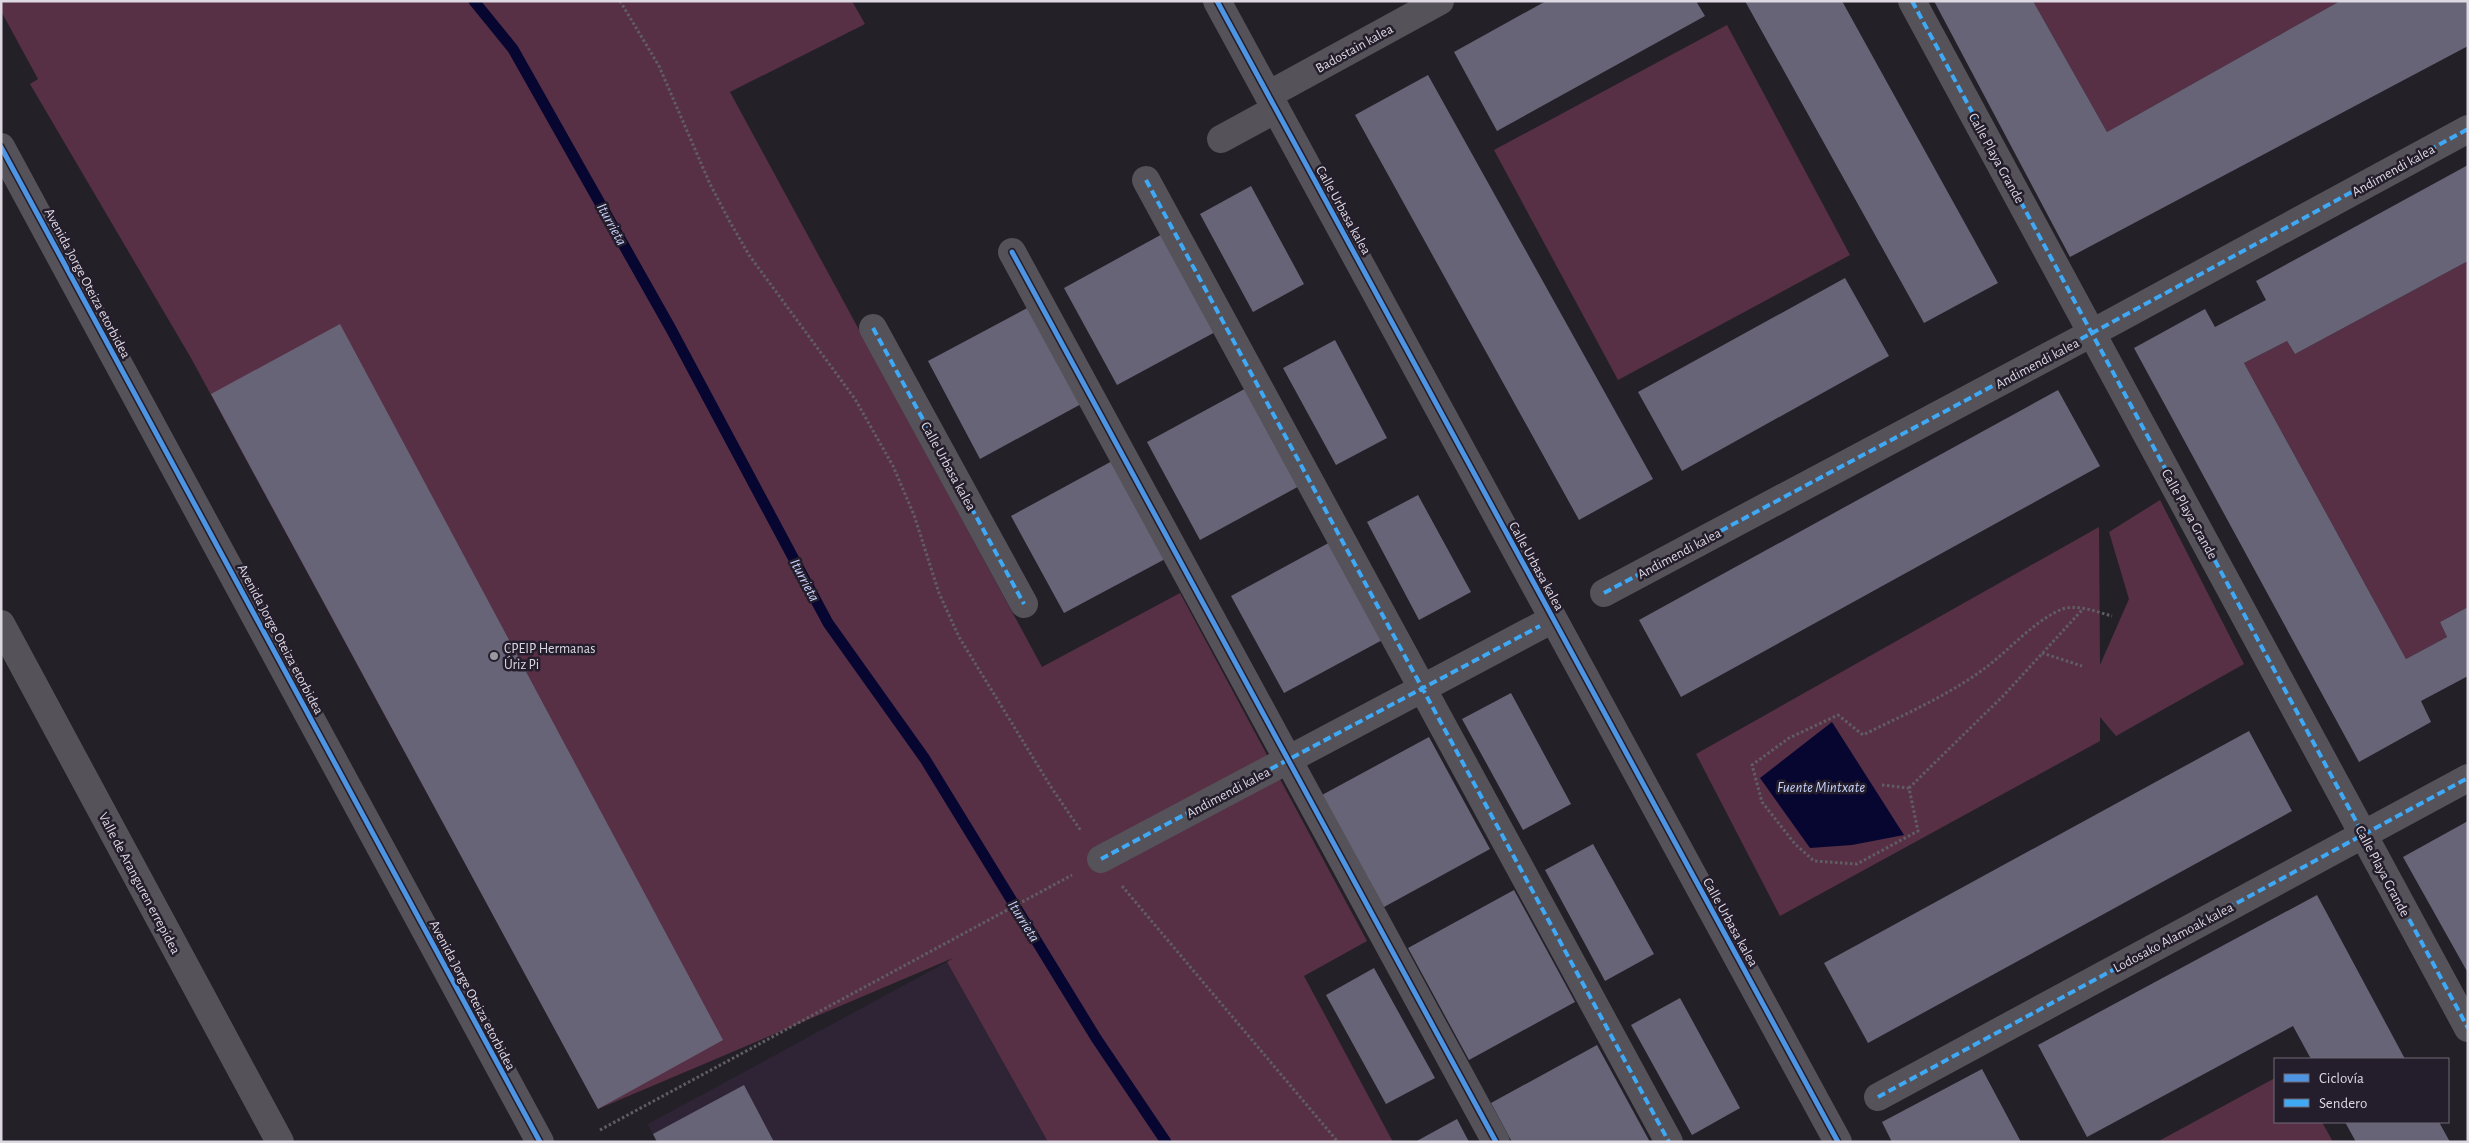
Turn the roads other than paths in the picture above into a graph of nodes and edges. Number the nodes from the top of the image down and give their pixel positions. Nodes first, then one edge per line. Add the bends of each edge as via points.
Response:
1 (1217, 1) edge
2 (1440, 1) edge
3 (1912, 1) edge
4 (1272, 102) junction
5 (2468, 129) edge
6 (1221, 139) dead end
7 (1, 147) edge
8 (1146, 180) dead end
9 (1012, 252) dead end
10 (874, 328) dead end
11 (2092, 333) junction
12 (1604, 593) dead end
13 (1024, 604) dead end
14 (1, 624) edge
15 (1540, 626) dead end
16 (1423, 689) junction
17 (1288, 760) junction
18 (2468, 778) edge
19 (2364, 834) junction
20 (1101, 859) road end
21 (2468, 1028) edge
22 (1878, 1097) dead end
23 (280, 1142) edge
24 (540, 1142) edge
25 (1496, 1142) edge
26 (1669, 1142) edge
27 (1838, 1142) edge

1 - 4 street, Calle Urbasa kalea
2 - 4 street, Badostain kalea
3 - 11 street, Calle Playa Grande
4 - 6 street, Badostain kalea
4 - 27 street, Calle Urbasa kalea
5 - 11 street, Andimendi kalea
7 - 24 street, Avenida Jorge Oteiza etorbidea
8 - 16 street
9 - 17 street
10 - 13 street, Calle Urbasa kalea
11 - 12 street, Andimendi kalea
11 - 19 street, Calle Playa Grande
14 - 23 street, Valle de Aranguren errepidea
15 - 16 street, Andimendi kalea
16 - 17 street, Andimendi kalea
16 - 26 street
17 - 20 street, Andimendi kalea
17 - 25 street
18 - 19 street, Lodosako Alamoak kalea
19 - 21 street, Calle Playa Grande
19 - 22 street, Lodosako Alamoak kalea

